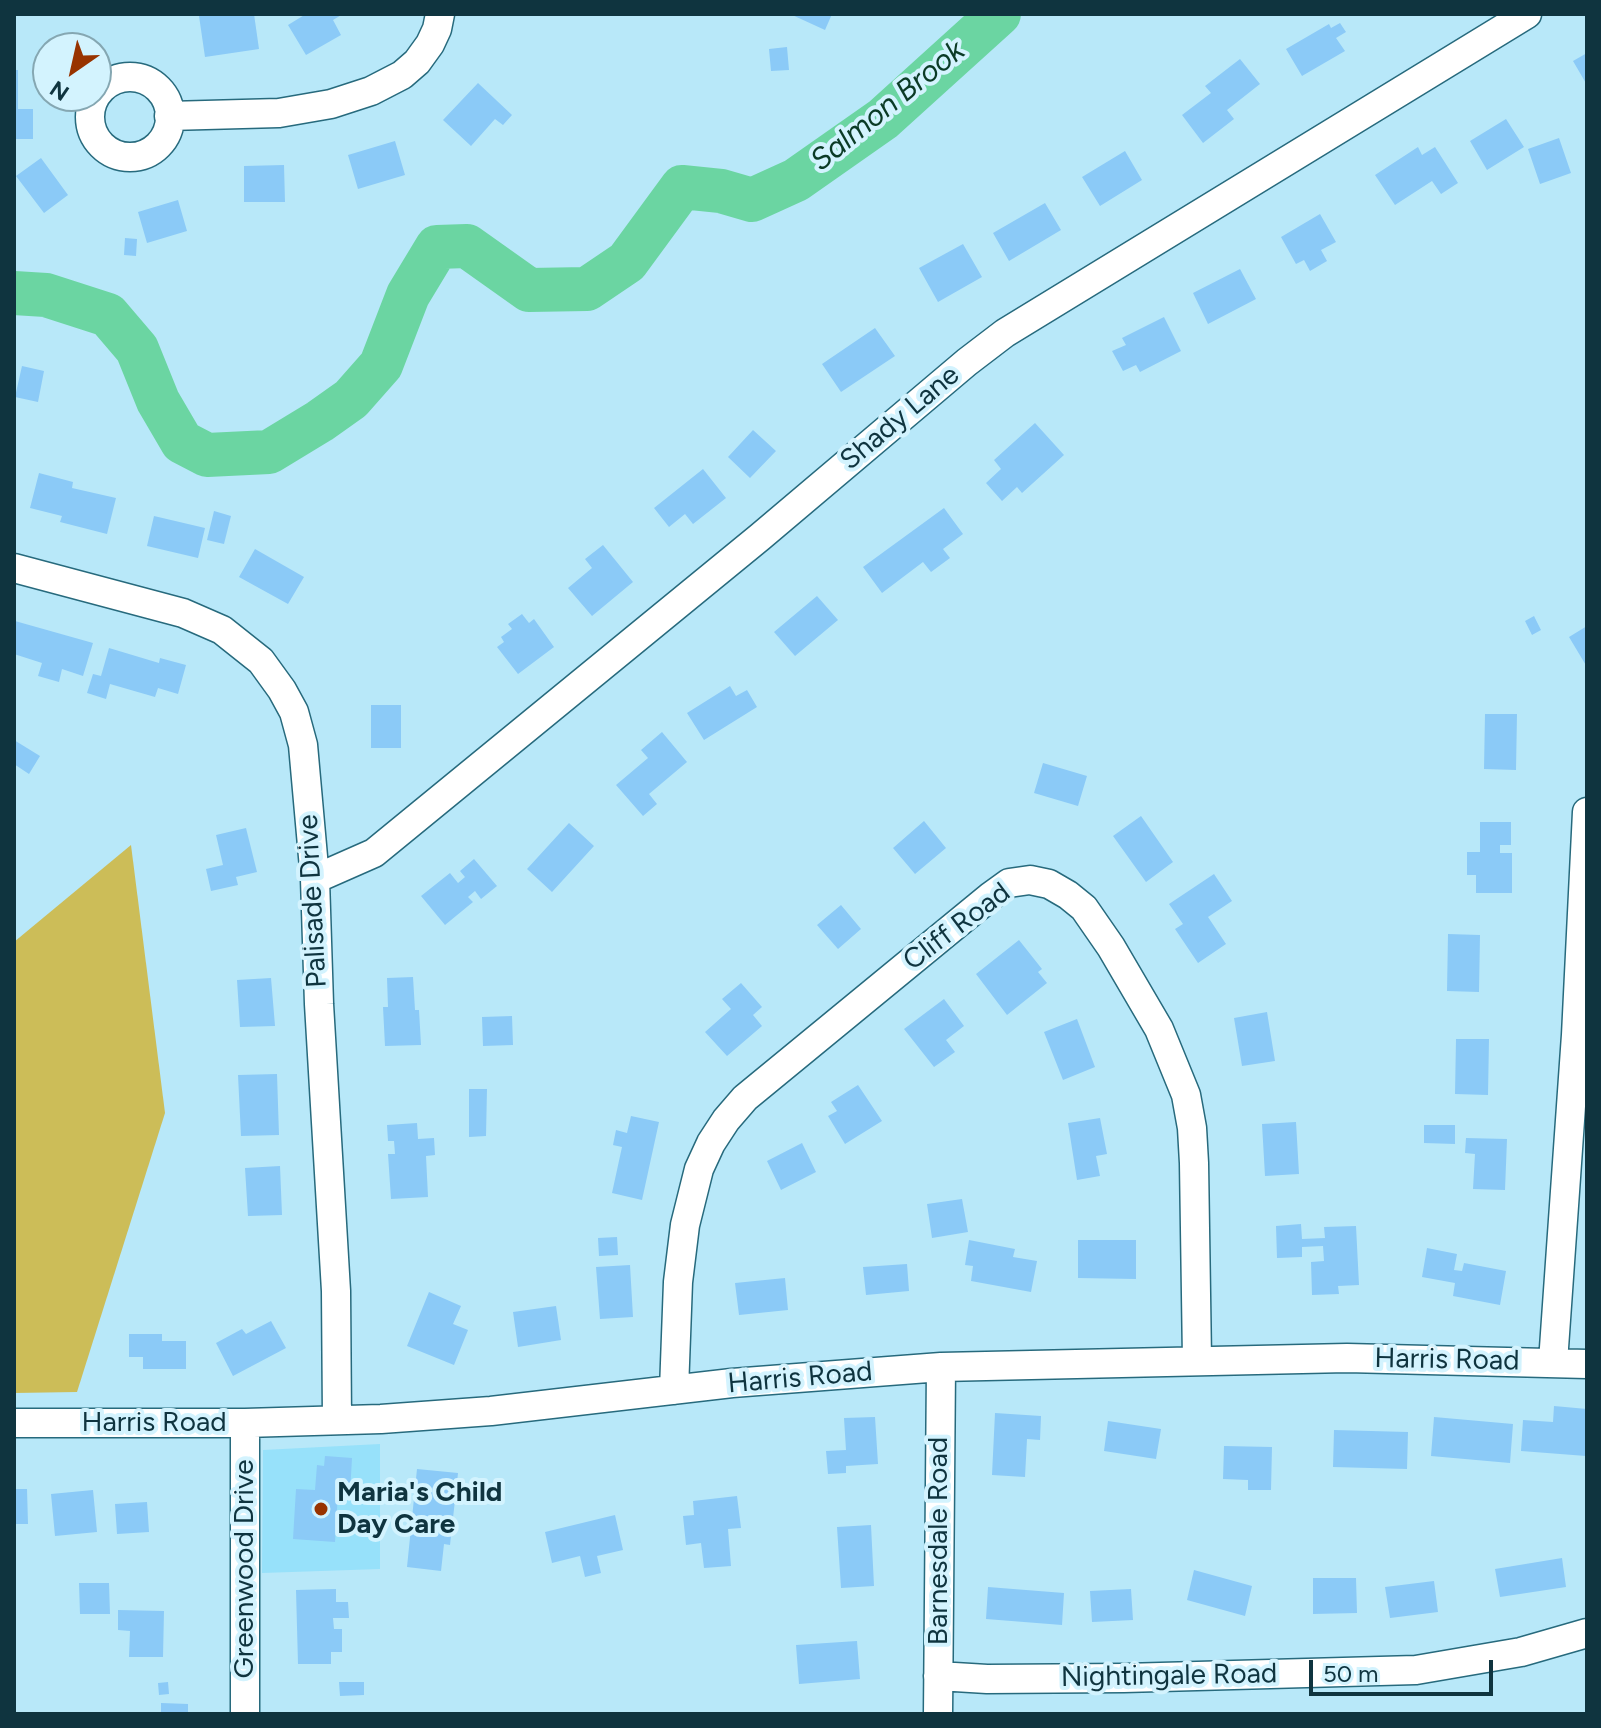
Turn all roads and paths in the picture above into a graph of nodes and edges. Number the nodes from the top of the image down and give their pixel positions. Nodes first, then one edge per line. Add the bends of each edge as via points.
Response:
1 (440, 14) edge
2 (1527, 14) edge
3 (169, 116) dead end
4 (14, 568) edge
5 (1587, 812) edge
6 (315, 879) junction
7 (1582, 1036) edge
8 (1197, 1360) junction
9 (1553, 1362) junction
10 (1587, 1364) edge
11 (941, 1367) junction
12 (674, 1390) junction
13 (337, 1420) junction
14 (14, 1423) edge
15 (245, 1423) junction
16 (1587, 1633) edge
17 (938, 1676) junction
18 (245, 1714) edge
19 (938, 1714) edge

1 - 3 street via 417,62 371,91 279,113
2 - 6 street, Shady Lane via 1005,333 374,853
4 - 6 street, Palisade Drive via 183,613 222,630 261,661 294,712 303,745
5 - 7 street
6 - 13 street, Palisade Drive via 337,1305
7 - 9 street
8 - 9 street, Harris Road
8 - 11 street, Harris Road
8 - 12 street, Cliff Road via 1194,1163 1186,1095 1159,1029 1084,908 1049,884 1030,880 1009,883 991,896 745,1098 726,1120 699,1169 685,1225
9 - 10 street, Harris Road
11 - 12 street, Harris Road
11 - 17 street, Barnesdale Road
12 - 13 street, Harris Road via 491,1411
13 - 15 street, Harris Road
14 - 15 street, Harris Road
15 - 18 street, Greenwood Drive
16 - 17 street, Nightingale Road via 1521,1652 1416,1670 1109,1678
17 - 19 street, Barnesdale Road

